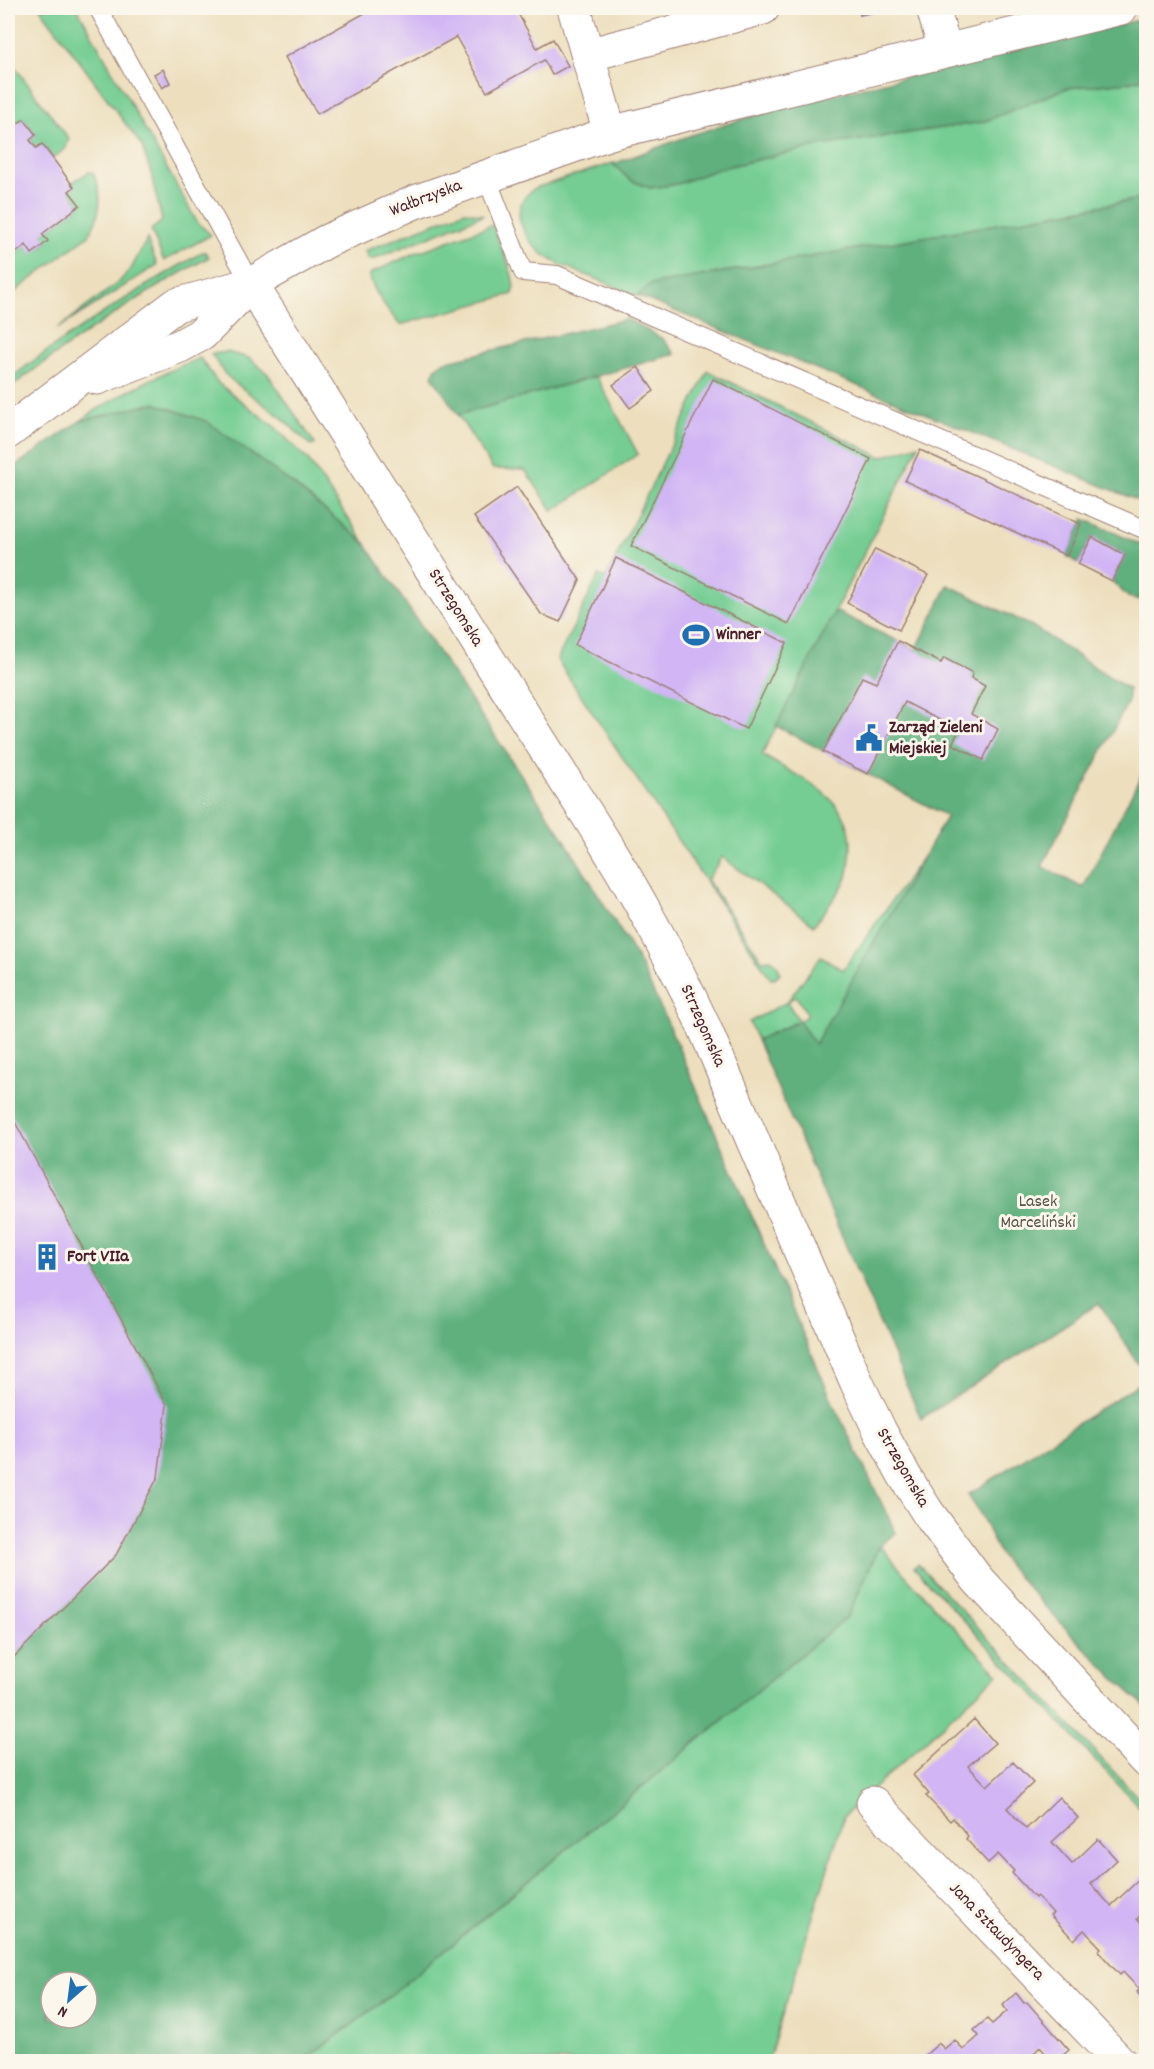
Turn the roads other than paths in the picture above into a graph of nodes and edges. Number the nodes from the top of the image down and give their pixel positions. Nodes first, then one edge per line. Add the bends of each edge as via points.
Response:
1 (98, 8) edge
2 (574, 8) edge
3 (763, 8) edge
4 (933, 8) edge
5 (1121, 8) edge
6 (945, 50) junction
7 (588, 55) junction
8 (610, 133) junction
9 (486, 176) junction
10 (251, 284) junction
11 (8, 432) edge
12 (1146, 530) edge
13 (1146, 1761) edge
14 (873, 1803) dead end
15 (1120, 2061) edge

1 - 10 lane
2 - 7 street
3 - 7 street
4 - 6 street
5 - 6 street, Wałbrzyska
6 - 8 street, Wałbrzyska
7 - 8 street
8 - 9 street, Wałbrzyska
9 - 10 street, Wałbrzyska via 344,233
9 - 12 lane via 523,272 557,275
10 - 11 street, Wałbrzyska via 176,305
10 - 13 street, Strzegomska via 645,909 705,1029 856,1381 904,1475 977,1580
14 - 15 street, Jana Sztaudyngera

